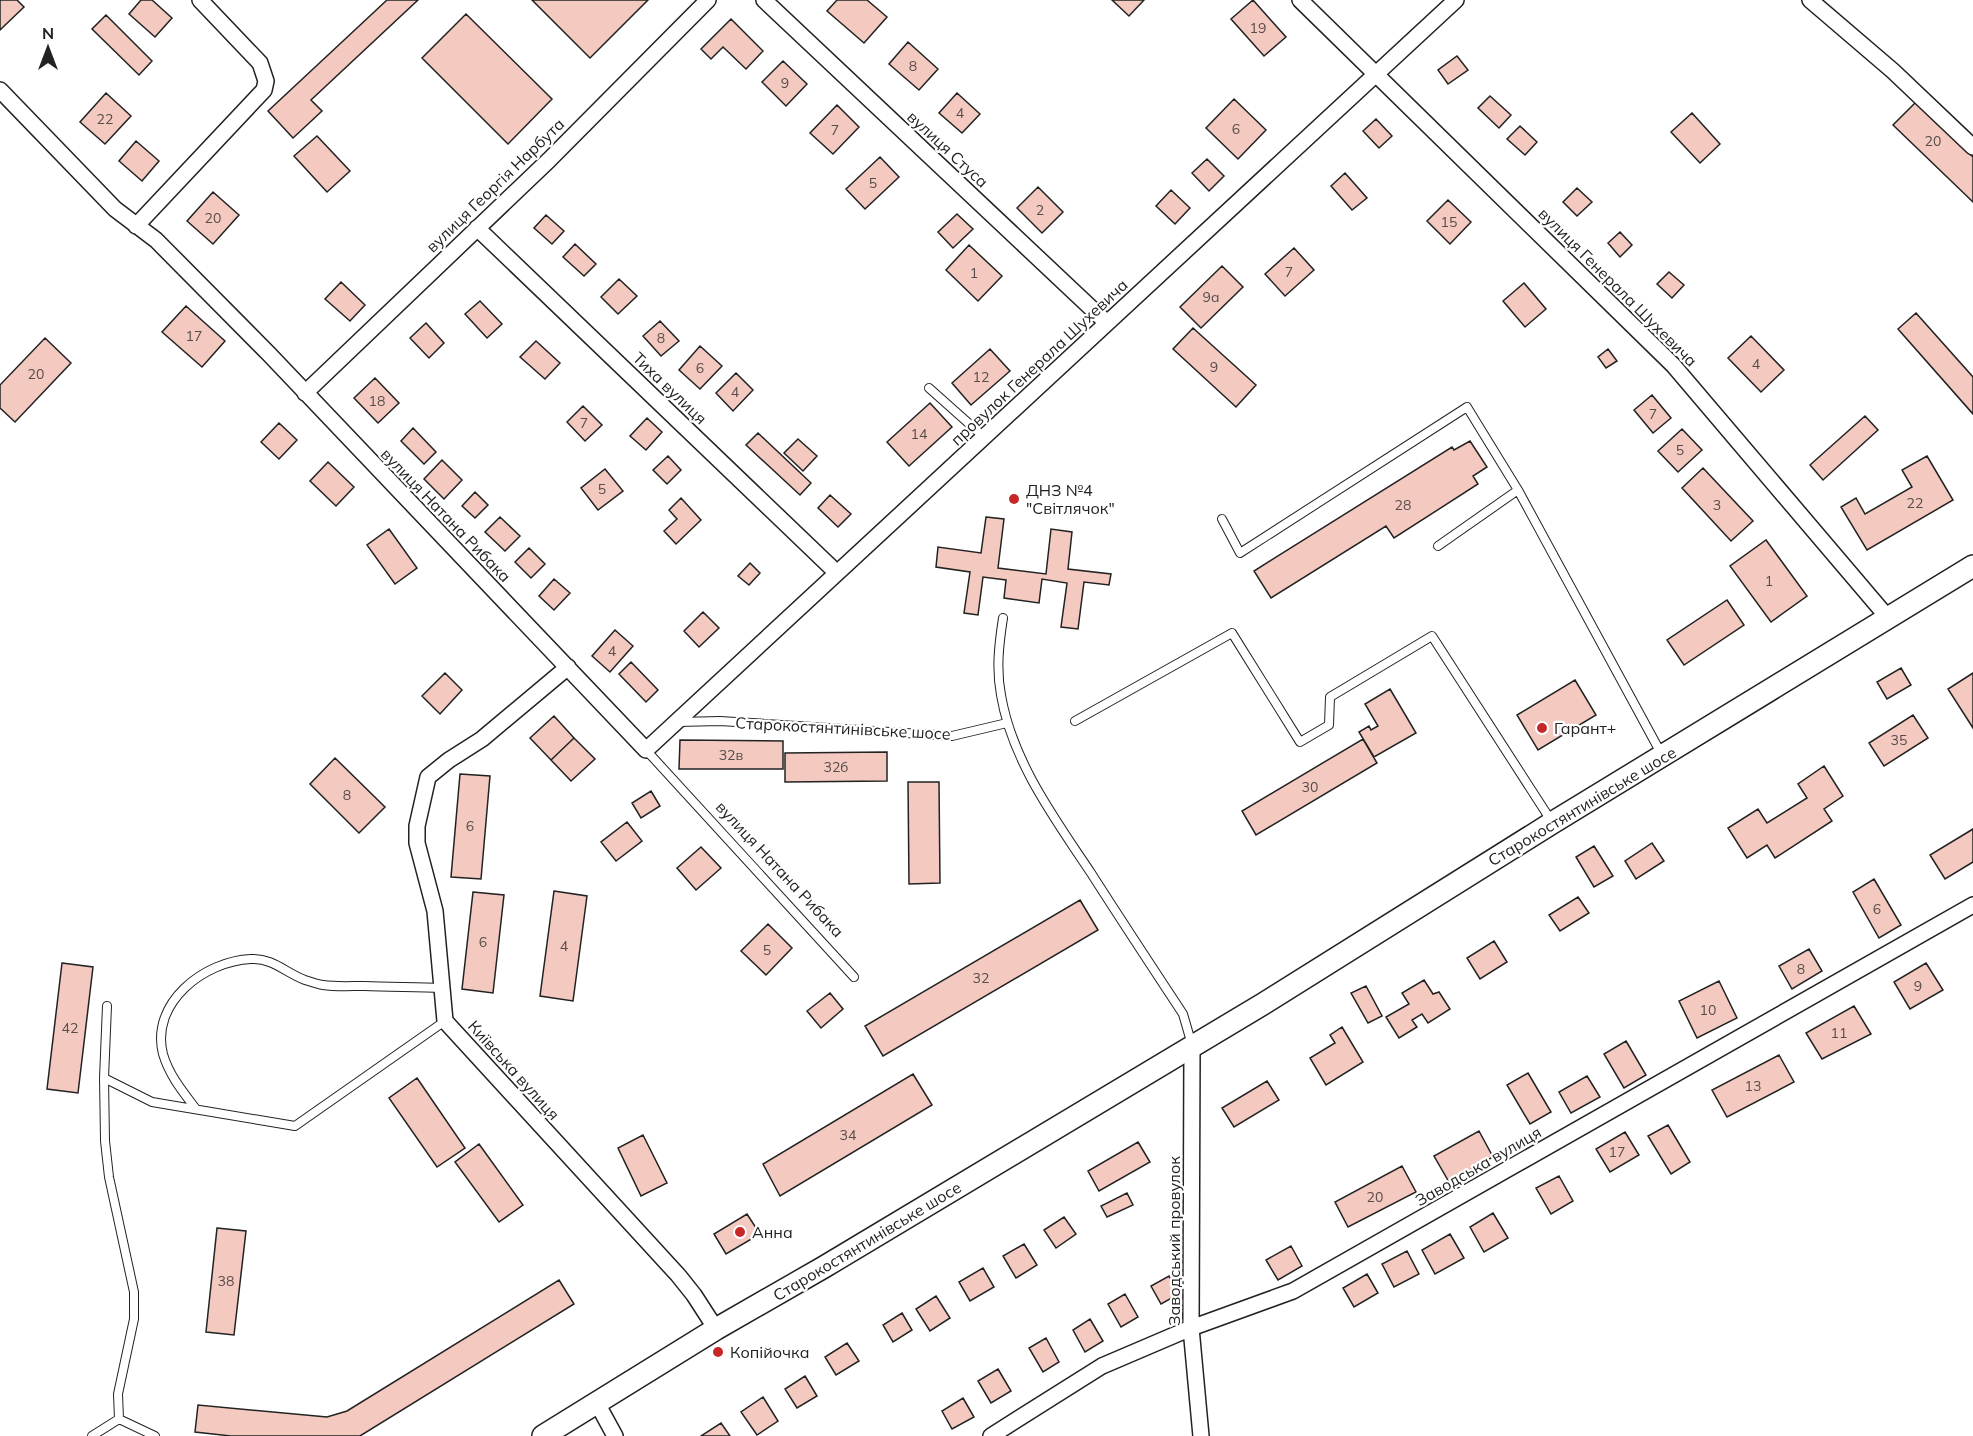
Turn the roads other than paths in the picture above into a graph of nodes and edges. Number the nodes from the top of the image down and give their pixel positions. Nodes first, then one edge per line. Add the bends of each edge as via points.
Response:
1 (200, 0) edge
2 (708, 0) edge
3 (764, 0) edge
4 (1300, 0) edge
5 (1456, 0) edge
6 (1810, 0) edge
7 (1376, 74) junction
8 (0, 90) edge
9 (1973, 147) edge
10 (136, 226) junction
11 (477, 228) junction
12 (1107, 323) junction
13 (929, 388) dead end
14 (304, 393) junction
15 (984, 437) junction
16 (1518, 490) junction
17 (1221, 519) dead end
18 (1438, 546) dead end
19 (1973, 566) edge
20 (837, 573) junction
21 (1003, 618) dead end
22 (1889, 619) junction
23 (568, 667) junction
24 (1075, 721) dead end
25 (677, 722) junction
26 (1008, 723) junction
27 (646, 750) junction
28 (1663, 756) junction
29 (1552, 823) junction
30 (1973, 905) edge
31 (854, 977) dead end
32 (442, 988) junction
33 (107, 1006) dead end
34 (445, 1021) junction
35 (1192, 1046) junction
36 (104, 1078) junction
37 (196, 1109) junction
38 (1191, 1328) junction
39 (717, 1329) junction
40 (597, 1403) junction
41 (119, 1419) junction
42 (92, 1436) edge
43 (155, 1436) edge
44 (543, 1436) edge
45 (615, 1436) edge
46 (991, 1436) edge
47 (1201, 1436) edge

1 - 10 street via 260,63 266,81 264,90
2 - 11 street, вулиця Георгія Нарбута
3 - 12 street, вулиця Стуса
4 - 7 street, вулиця Генерала Шухевича
5 - 7 street, провулок Генерала Шухевича
6 - 9 street
7 - 12 street, провулок Генерала Шухевича
7 - 22 street, вулиця Генерала Шухевича via 1673,365
8 - 10 street, вулиця Натана Рибака
10 - 14 street, вулиця Натана Рибака via 156,240
11 - 14 street, вулиця Георгія Нарбута
11 - 20 street, Тиха вулиця
12 - 15 street, провулок Генерала Шухевича
13 - 15 lane
14 - 23 street, вулиця Натана Рибака
15 - 20 street, провулок Генерала Шухевича
16 - 17 lane via 1467,407 1240,552
16 - 18 lane
16 - 28 lane
19 - 22 main road, Старокостянтинівське шосе
20 - 25 street, провулок Генерала Шухевича
21 - 26 lane via 998,674
22 - 28 main road, Старокостянтинівське шосе
23 - 27 street, вулиця Натана Рибака
23 - 32 street, Київська вулиця via 482,739 429,777 417,826 417,843 435,911
24 - 29 lane via 1232,633 1300,742 1329,725 1330,697 1432,636
25 - 26 lane, Старокостянтинівське шосе via 720,721 952,736
25 - 27 street, провулок Генерала Шухевича
26 - 35 lane via 1038,789 1183,1014
27 - 31 lane, вулиця Натана Рибака
28 - 29 main road, Старокостянтинівське шосе
29 - 35 main road, Старокостянтинівське шосе
30 - 38 street, Заводська вулиця via 1293,1291
32 - 34 street, Київська вулиця
32 - 37 lane via 325,985 304,980 274,962 251,958 221,965 197,977 176,995 162,1035 171,1075
33 - 36 lane
34 - 37 lane via 294,1126
34 - 39 street, Київська вулиця via 678,1275
35 - 38 street, Заводський провулок
35 - 39 main road, Старокостянтинівське шосе
36 - 37 lane via 152,1102
36 - 41 lane via 110,1178 134,1292 134,1319 118,1394
38 - 46 street, Заводська вулиця via 1102,1366
38 - 47 street, Заводський провулок
39 - 40 main road, Старокостянтинівське шосе
40 - 44 main road, Старокостянтинівське шосе
40 - 45 street
41 - 42 lane
41 - 43 lane

